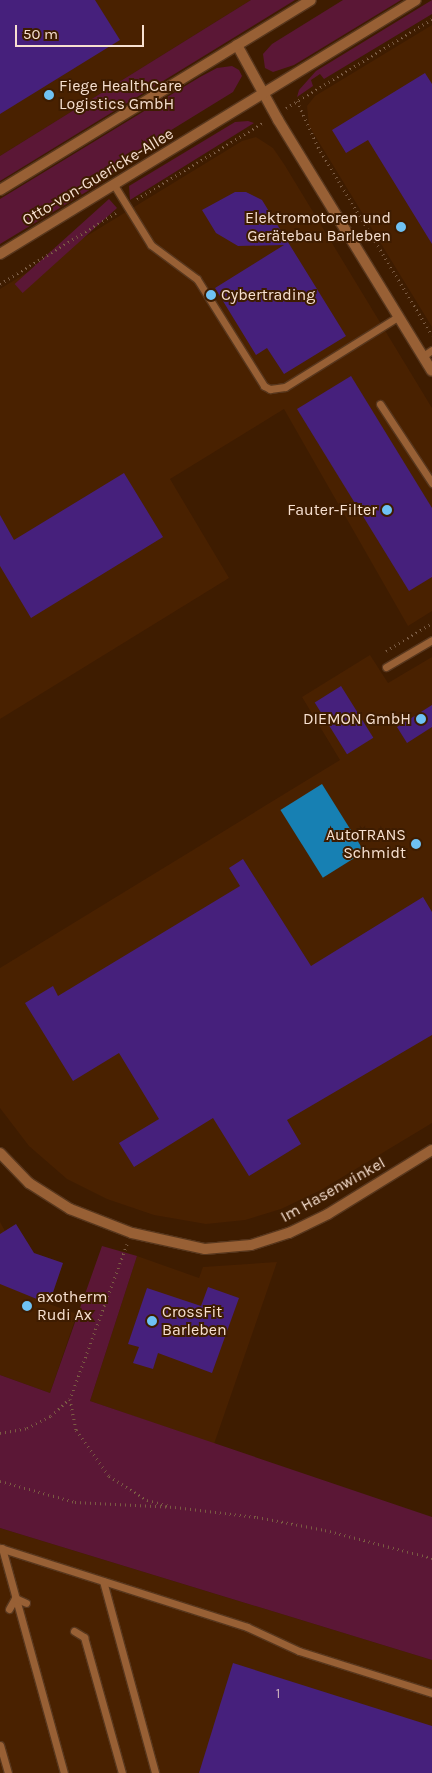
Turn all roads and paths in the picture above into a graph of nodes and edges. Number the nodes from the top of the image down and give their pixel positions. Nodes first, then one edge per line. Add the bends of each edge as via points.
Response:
1 (311, 0) edge
2 (416, 0) edge
3 (432, 19) edge
4 (237, 45) junction
5 (264, 93) junction
6 (298, 101) junction
7 (276, 115) junction
8 (114, 185) junction
9 (0, 190) edge
10 (126, 206) junction
11 (0, 254) edge
12 (0, 284) edge
13 (398, 316) junction
14 (432, 335) edge
15 (428, 353) edge
16 (432, 371) edge
17 (380, 404) dead end
18 (432, 483) edge
19 (432, 640) edge
20 (386, 667) dead end
21 (432, 1150) edge
22 (0, 1153) edge
23 (132, 1233) junction
24 (70, 1399) junction
25 (0, 1433) edge
26 (0, 1481) edge
27 (175, 1507) junction
28 (1, 1548) edge
29 (432, 1558) edge
30 (103, 1581) junction
31 (15, 1598) junction
32 (26, 1604) dead end
33 (9, 1609) dead end
34 (74, 1631) dead end
35 (432, 1693) edge
36 (0, 1745) edge
37 (8, 1773) edge
38 (64, 1773) edge
39 (122, 1773) edge
40 (155, 1773) edge

1 - 4 street
2 - 5 street, Otto-von-Guericke-Allee
3 - 6 path
4 - 5 street
4 - 9 street
5 - 7 street
5 - 8 street, Otto-von-Guericke-Allee
6 - 7 path
6 - 14 path via 318,148
7 - 10 path
7 - 13 street
8 - 10 lane
8 - 11 street, Otto-von-Guericke-Allee
10 - 12 path
10 - 13 lane via 151,245 197,279 264,386 270,389 285,387
13 - 15 street
15 - 16 street
17 - 18 lane
19 - 20 lane
21 - 23 street, Im Hasenwinkel via 328,1214 269,1240 205,1249
22 - 23 street, Im Hasenwinkel via 44,1194 88,1217
23 - 24 path
24 - 25 path via 51,1416 27,1428
24 - 27 path via 76,1430 109,1476 147,1500
26 - 27 path via 75,1502
27 - 29 path via 325,1530
28 - 30 lane
28 - 31 lane
30 - 35 lane via 247,1626 299,1651
30 - 40 lane
31 - 32 lane
31 - 33 lane
31 - 38 lane
34 - 39 lane via 84,1637
36 - 37 lane

